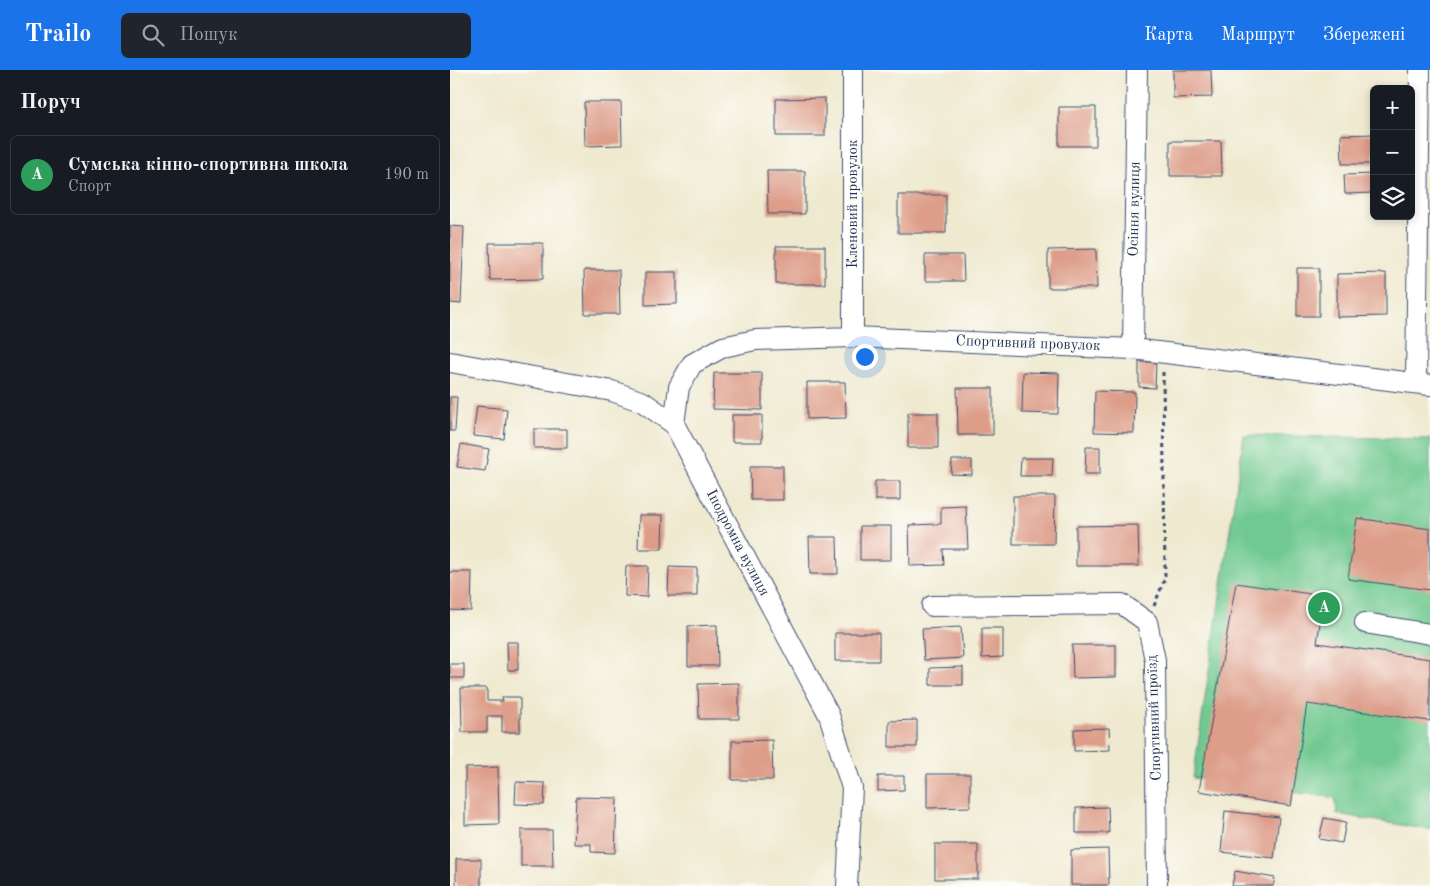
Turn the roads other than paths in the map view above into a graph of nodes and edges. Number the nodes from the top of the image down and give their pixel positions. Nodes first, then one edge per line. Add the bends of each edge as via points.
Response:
1 (853, 70) edge
2 (1137, 70) edge
3 (1420, 70) edge
4 (853, 337) junction
5 (1133, 349) junction
6 (450, 362) edge
7 (1423, 384) edge
8 (674, 424) junction
9 (932, 606) dead end
10 (1365, 623) dead end
11 (1430, 634) edge
12 (847, 886) edge
13 (1157, 886) edge

1 - 4 street, Кленовий провулок
2 - 5 street, Осіння вулиця
3 - 7 street
4 - 5 street, Спортивний провулок
4 - 8 street, Спортивний провулок via 754,340 723,347 692,364 679,387
5 - 7 street, Спортивний провулок
6 - 8 street, Іподромна вулиця via 612,392 643,402
8 - 12 street, Іподромна вулиця via 829,715 852,788
9 - 13 street, Спортивний проїзд via 1122,604 1148,622 1155,660
10 - 11 street

